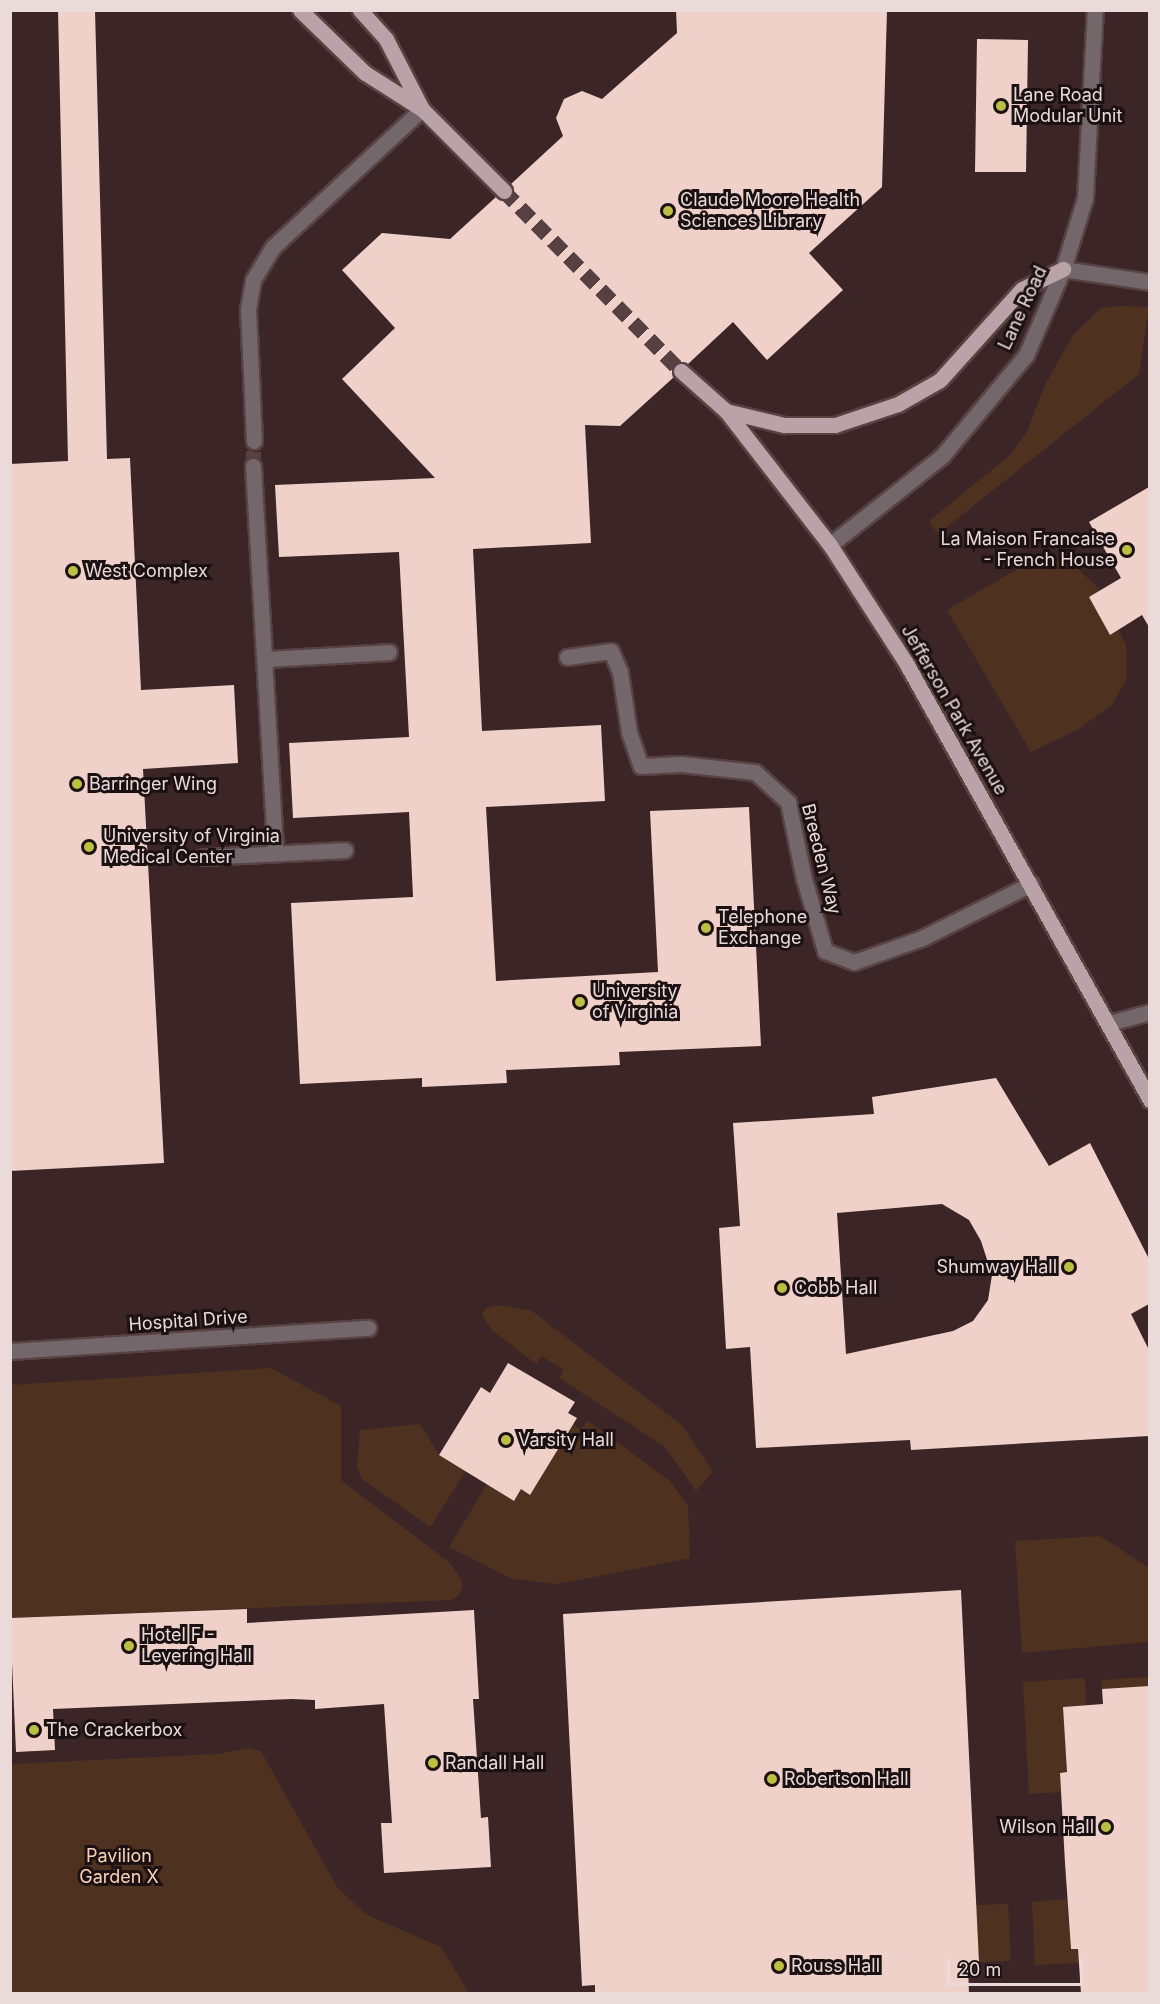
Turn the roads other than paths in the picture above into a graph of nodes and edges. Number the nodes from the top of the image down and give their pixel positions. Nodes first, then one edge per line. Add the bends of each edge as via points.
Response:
1 (300, 10) edge
2 (360, 10) edge
3 (1095, 10) edge
4 (423, 109) junction
5 (504, 191) tunnel mouth
6 (1063, 269) junction
7 (1149, 282) edge
8 (681, 371) tunnel mouth
9 (726, 411) junction
10 (254, 441) tunnel mouth
11 (253, 466) tunnel mouth
12 (830, 545) junction
13 (389, 652) dead end
14 (567, 657) dead end
15 (265, 659) junction
16 (345, 850) dead end
17 (275, 853) junction
18 (203, 857) dead end
19 (1031, 884) junction
20 (1149, 1012) edge
21 (1109, 1023) junction
22 (1149, 1100) edge
23 (368, 1328) dead end
24 (10, 1351) edge

1 - 4 main road via 365,73
2 - 4 main road via 386,39
3 - 6 street, Lane Road via 1085,198
4 - 5 main road
4 - 10 street via 273,247 253,280 248,309
6 - 7 street
6 - 9 main road via 1022,289 940,380 898,404 835,425 784,425
6 - 12 street, Lane Road via 1026,355 942,456
8 - 9 main road, Jefferson Park Avenue
9 - 12 main road, Jefferson Park Avenue
11 - 15 street
12 - 19 main road, Jefferson Park Avenue via 906,663
13 - 15 street
14 - 19 street, Breeden Way via 611,651 620,672 629,732 641,766 681,764 755,772 788,802 804,879 825,951 854,962 922,938
15 - 17 street
16 - 17 street
17 - 18 street
19 - 21 main road, Jefferson Park Avenue
20 - 21 street
21 - 22 main road, Jefferson Park Avenue
23 - 24 street, Hospital Drive

